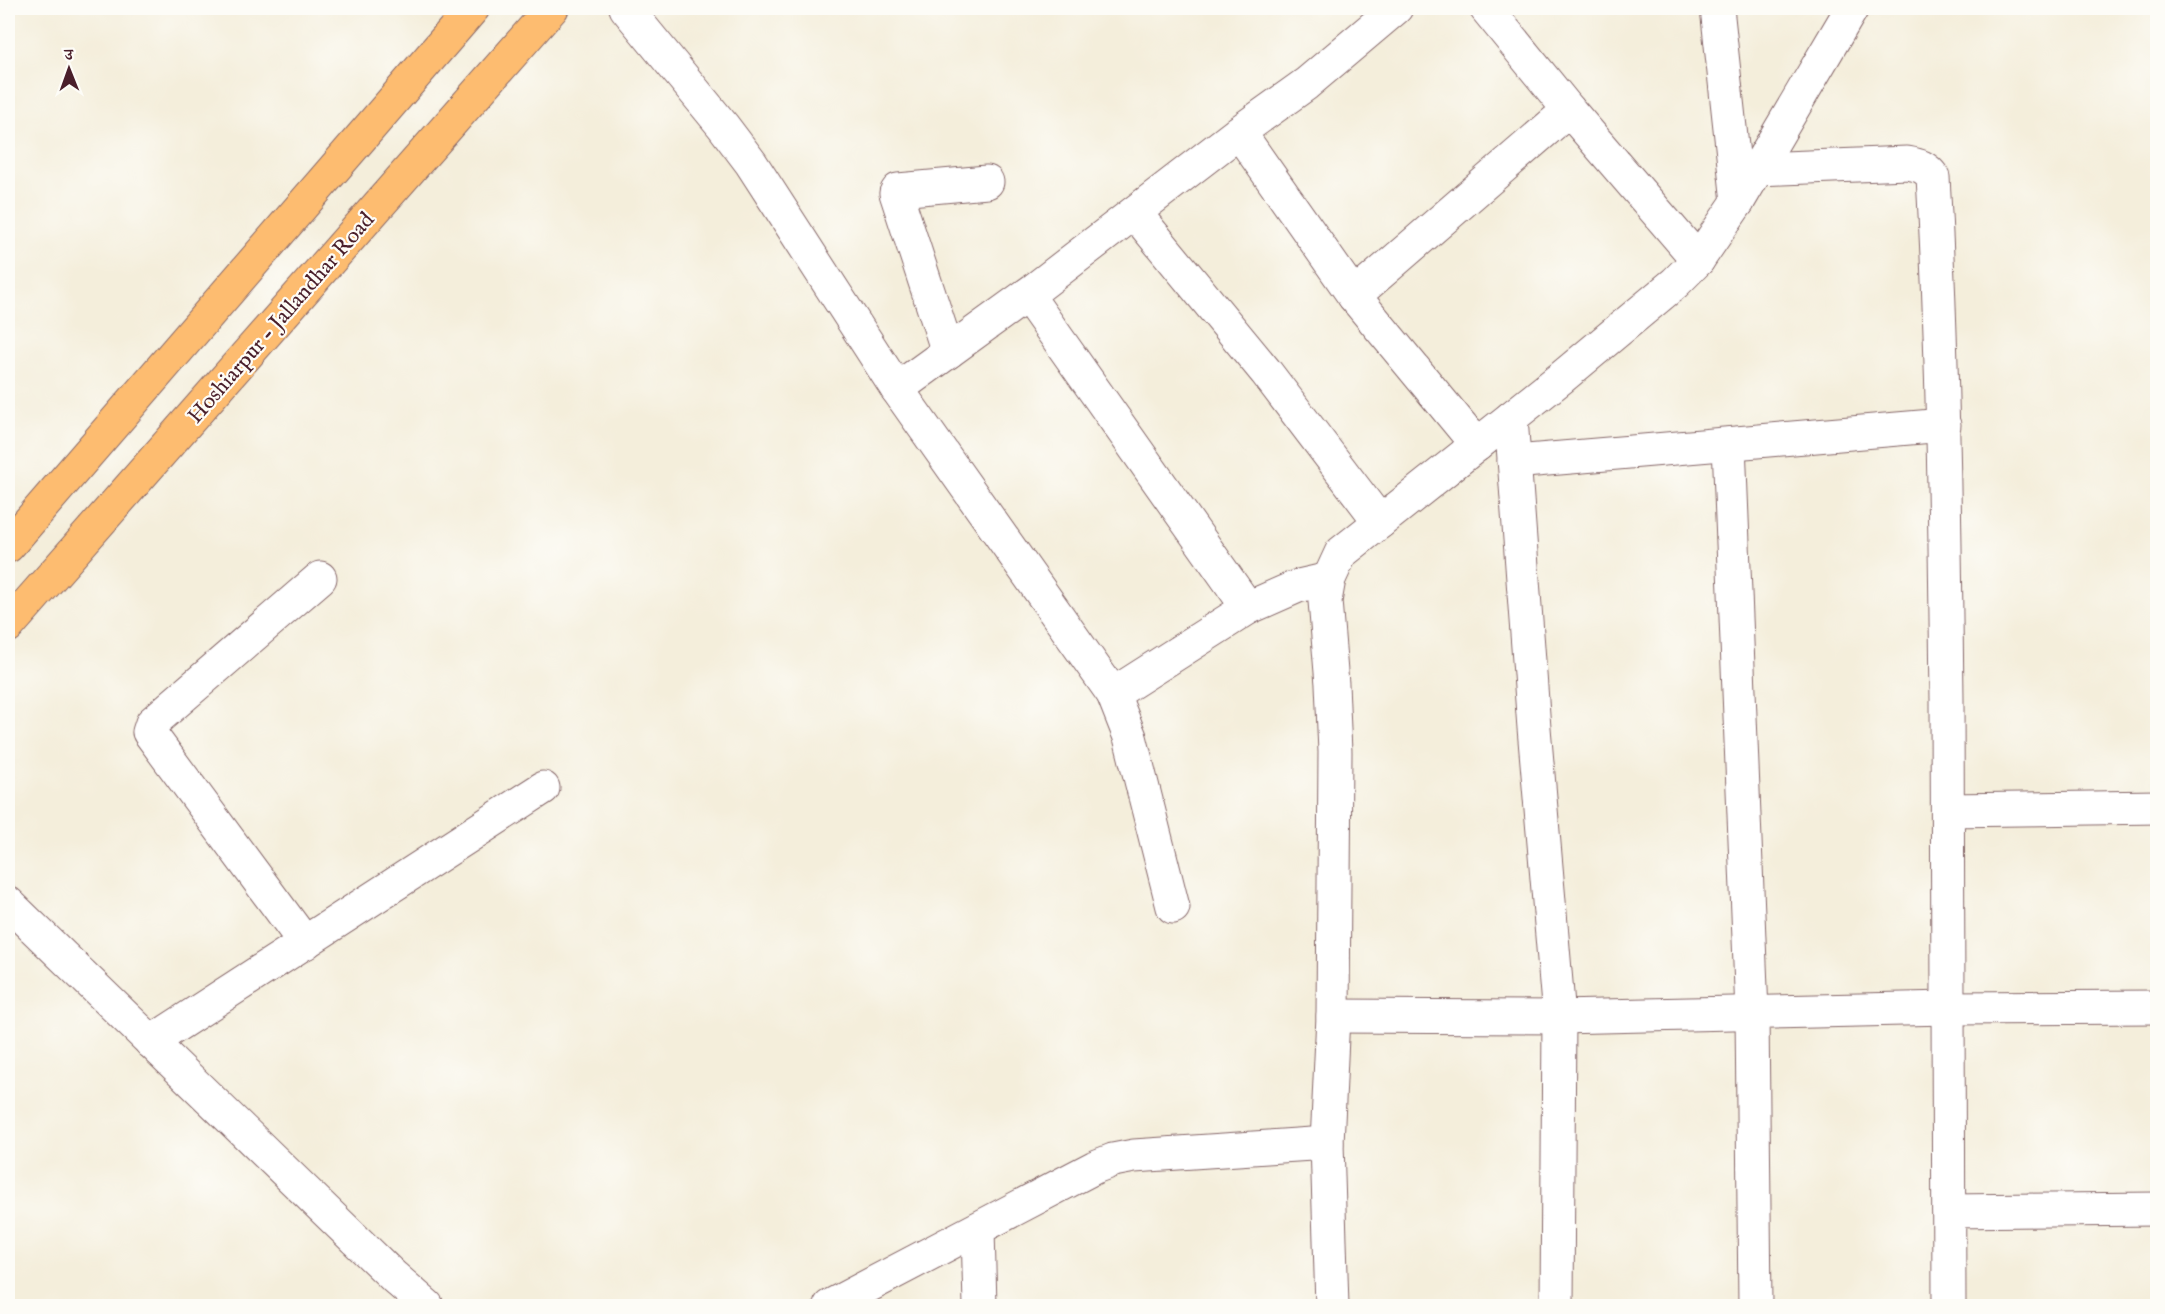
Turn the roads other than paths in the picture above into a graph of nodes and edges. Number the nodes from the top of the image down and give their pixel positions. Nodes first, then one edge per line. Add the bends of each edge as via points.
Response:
1 (473, 8) edge
2 (552, 8) edge
3 (626, 8) edge
4 (1396, 8) edge
5 (1486, 8) edge
6 (1717, 8) edge
7 (1852, 8) edge
8 (1569, 110) junction
9 (1239, 132) junction
10 (1758, 169) junction
11 (987, 182) dead end
12 (1738, 202) junction
13 (1135, 213) junction
14 (1698, 260) junction
15 (1027, 295) junction
16 (1354, 296) junction
17 (948, 352) junction
18 (897, 389) junction
19 (1511, 418) junction
20 (1944, 425) junction
21 (1729, 444) junction
22 (1477, 445) junction
23 (1514, 462) junction
24 (1380, 522) junction
25 (8, 546) edge
26 (320, 578) dead end
27 (1329, 579) junction
28 (1248, 608) junction
29 (8, 626) edge
30 (1113, 694) junction
31 (543, 788) dead end
32 (2157, 807) edge
33 (1948, 810) junction
34 (8, 903) edge
35 (1173, 907) dead end
36 (305, 943) junction
37 (2157, 1007) edge
38 (1948, 1008) junction
39 (1752, 1013) junction
40 (1333, 1016) junction
41 (1558, 1017) junction
42 (151, 1042) junction
43 (1327, 1143) junction
44 (2157, 1209) edge
45 (1949, 1211) junction
46 (978, 1228) junction
47 (428, 1306) edge
48 (830, 1306) edge
49 (980, 1306) edge
50 (1332, 1306) edge
51 (1557, 1306) edge
52 (1755, 1306) edge
53 (1949, 1306) edge

1 - 25 highway
2 - 29 highway, Hoshiarpur - Jallandhar Road
3 - 18 street via 751,163
4 - 9 street via 1306,84
5 - 8 street
6 - 12 street
7 - 10 street
8 - 14 street
8 - 16 street
9 - 13 street
9 - 16 street
10 - 12 street
10 - 20 street via 1907,163 1920,165 1933,177
11 - 17 street via 896,193
12 - 14 street
13 - 15 street
13 - 24 street via 1266,372
14 - 19 street
15 - 17 street
15 - 28 street
16 - 22 street
17 - 18 street
18 - 30 street
19 - 22 street
19 - 23 street
20 - 21 street
20 - 33 street
21 - 23 street
21 - 39 street
22 - 24 street
23 - 41 street
24 - 27 street via 1341,553
26 - 36 street via 152,723 150,732
27 - 28 street via 1298,586
27 - 40 street via 1325,601 1335,752
28 - 30 street
30 - 35 street via 1130,737
31 - 36 street
32 - 33 street
33 - 38 street
34 - 42 street
36 - 42 street
37 - 38 street
38 - 39 street
38 - 45 street
39 - 41 street
39 - 52 street
40 - 41 street
40 - 43 street
41 - 51 street
42 - 47 street
43 - 46 street via 1113,1160
43 - 50 street
44 - 45 street
45 - 53 street
46 - 48 street
46 - 49 street

